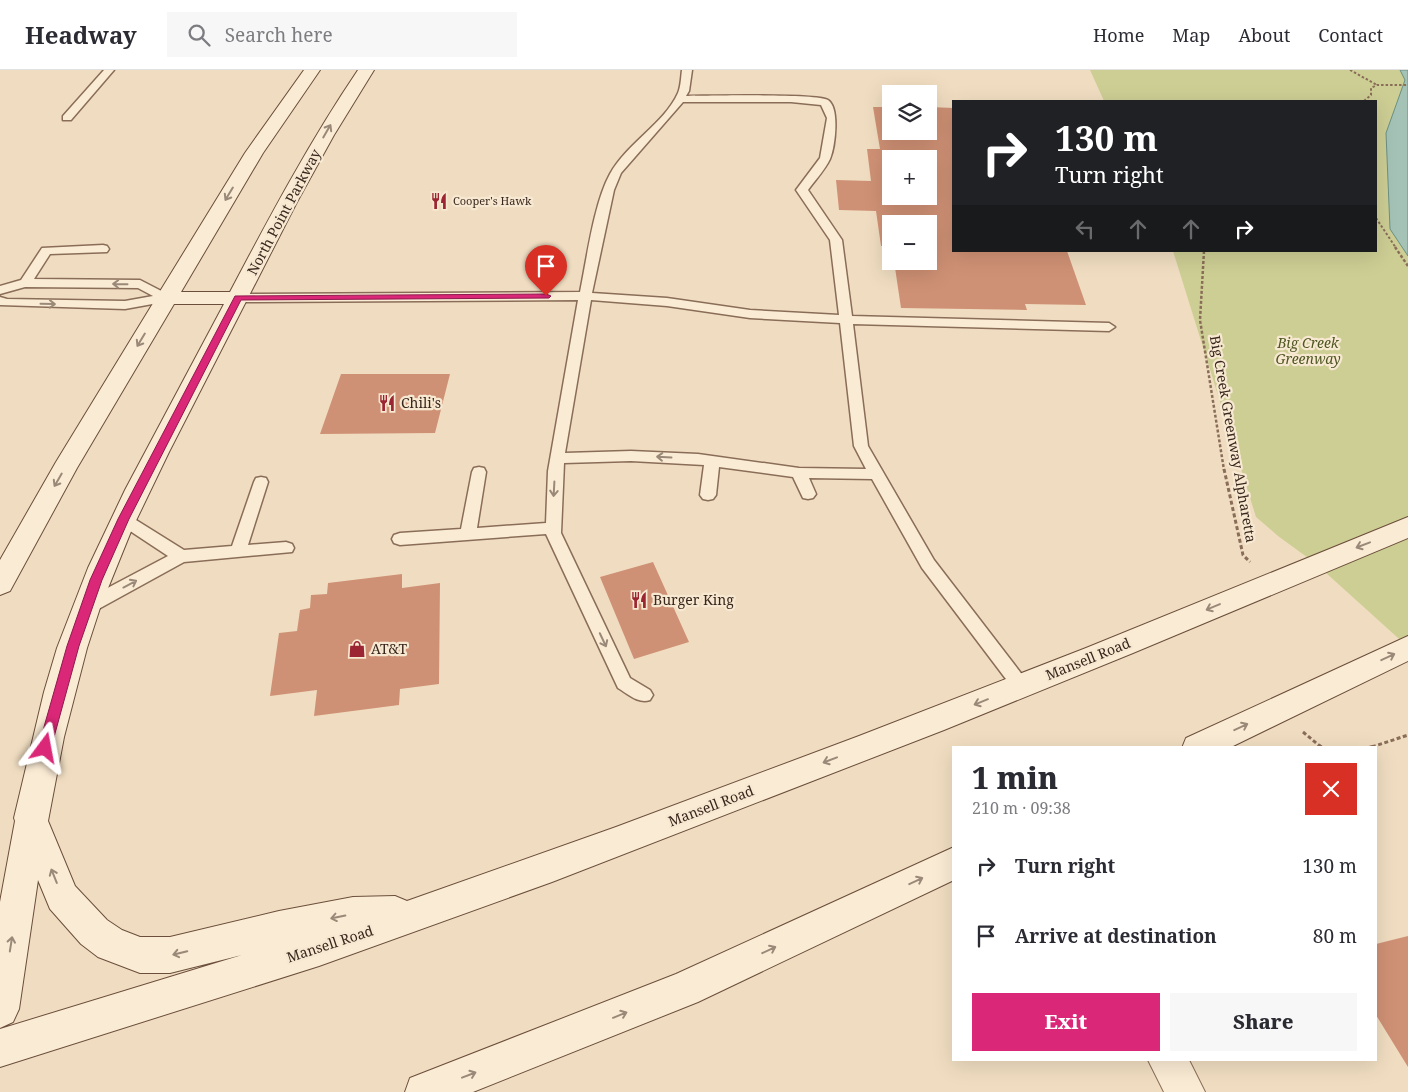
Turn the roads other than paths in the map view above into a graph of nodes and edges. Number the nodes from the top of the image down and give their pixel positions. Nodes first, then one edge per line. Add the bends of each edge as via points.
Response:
1 (109, 70) edge
2 (312, 70) edge
3 (366, 70) edge
4 (687, 70) edge
5 (679, 99) junction
6 (67, 118) dead end
7 (103, 249) dead end
8 (25, 283) junction
9 (0, 290) edge
10 (585, 296) junction
11 (166, 298) junction
12 (238, 298) junction
13 (0, 302) edge
14 (845, 319) junction
15 (1109, 328) dead end
16 (567, 406) joint
17 (557, 458) junction
18 (712, 461) junction
19 (480, 472) dead end
20 (799, 473) junction
21 (876, 474) junction
22 (261, 482) dead end
23 (808, 494) dead end
24 (708, 495) dead end
25 (123, 519) junction
26 (1408, 527) edge
27 (553, 528) junction
28 (468, 535) junction
29 (400, 539) dead end
30 (286, 548) dead end
31 (238, 552) junction
32 (181, 556) junction
33 (0, 584) edge
34 (87, 607) junction
35 (1408, 648) edge
36 (1021, 686) junction
37 (644, 695) dead end
38 (1201, 746) edge
39 (30, 818) junction
40 (952, 864) edge
41 (422, 913) junction
42 (0, 1009) edge
43 (0, 1048) edge
44 (1168, 1061) edge
45 (424, 1092) edge
46 (1186, 1092) edge

1 - 6 lane
2 -> 11 street via 254,153
12 -> 3 street, North Point Parkway via 317,148
4 - 5 lane via 684,91
5 - 10 lane via 616,173 608,190
5 - 14 lane via 825,102 832,118 825,158 802,190 836,240
7 - 8 lane via 46,251
8 - 9 lane
11 -> 8 lane via 140,284
10 - 12 lane
10 - 14 lane via 667,302 750,314
10 - 16 lane
11 - 12 street
13 -> 11 lane via 126,305
11 -> 33 street via 34,520
12 - 25 street, North Point Parkway
14 - 15 lane
14 - 21 lane via 860,446
16 - 17 lane
18 -> 17 lane via 631,456
17 -> 27 lane
18 - 20 lane
18 - 24 lane
19 - 28 lane
20 - 21 lane
20 - 23 lane
21 - 36 lane via 928,564
22 - 31 lane
25 - 32 lane
25 - 34 street, North Point Parkway
26 -> 36 street, Mansell Road
27 - 28 lane
27 -> 37 lane via 624,682
28 - 29 lane
30 - 31 lane
31 - 32 lane
34 -> 32 lane
34 - 39 street, North Point Parkway via 48,731
38 -> 35 street
36 -> 41 street, Mansell Road
41 -> 39 street via 353,914 279,928 170,955 140,955 110,944 94,932 62,897
42 -> 39 street, North Point Parkway
45 -> 40 street via 685,989
41 - 43 street, Mansell Road via 146,1004
44 - 46 street

